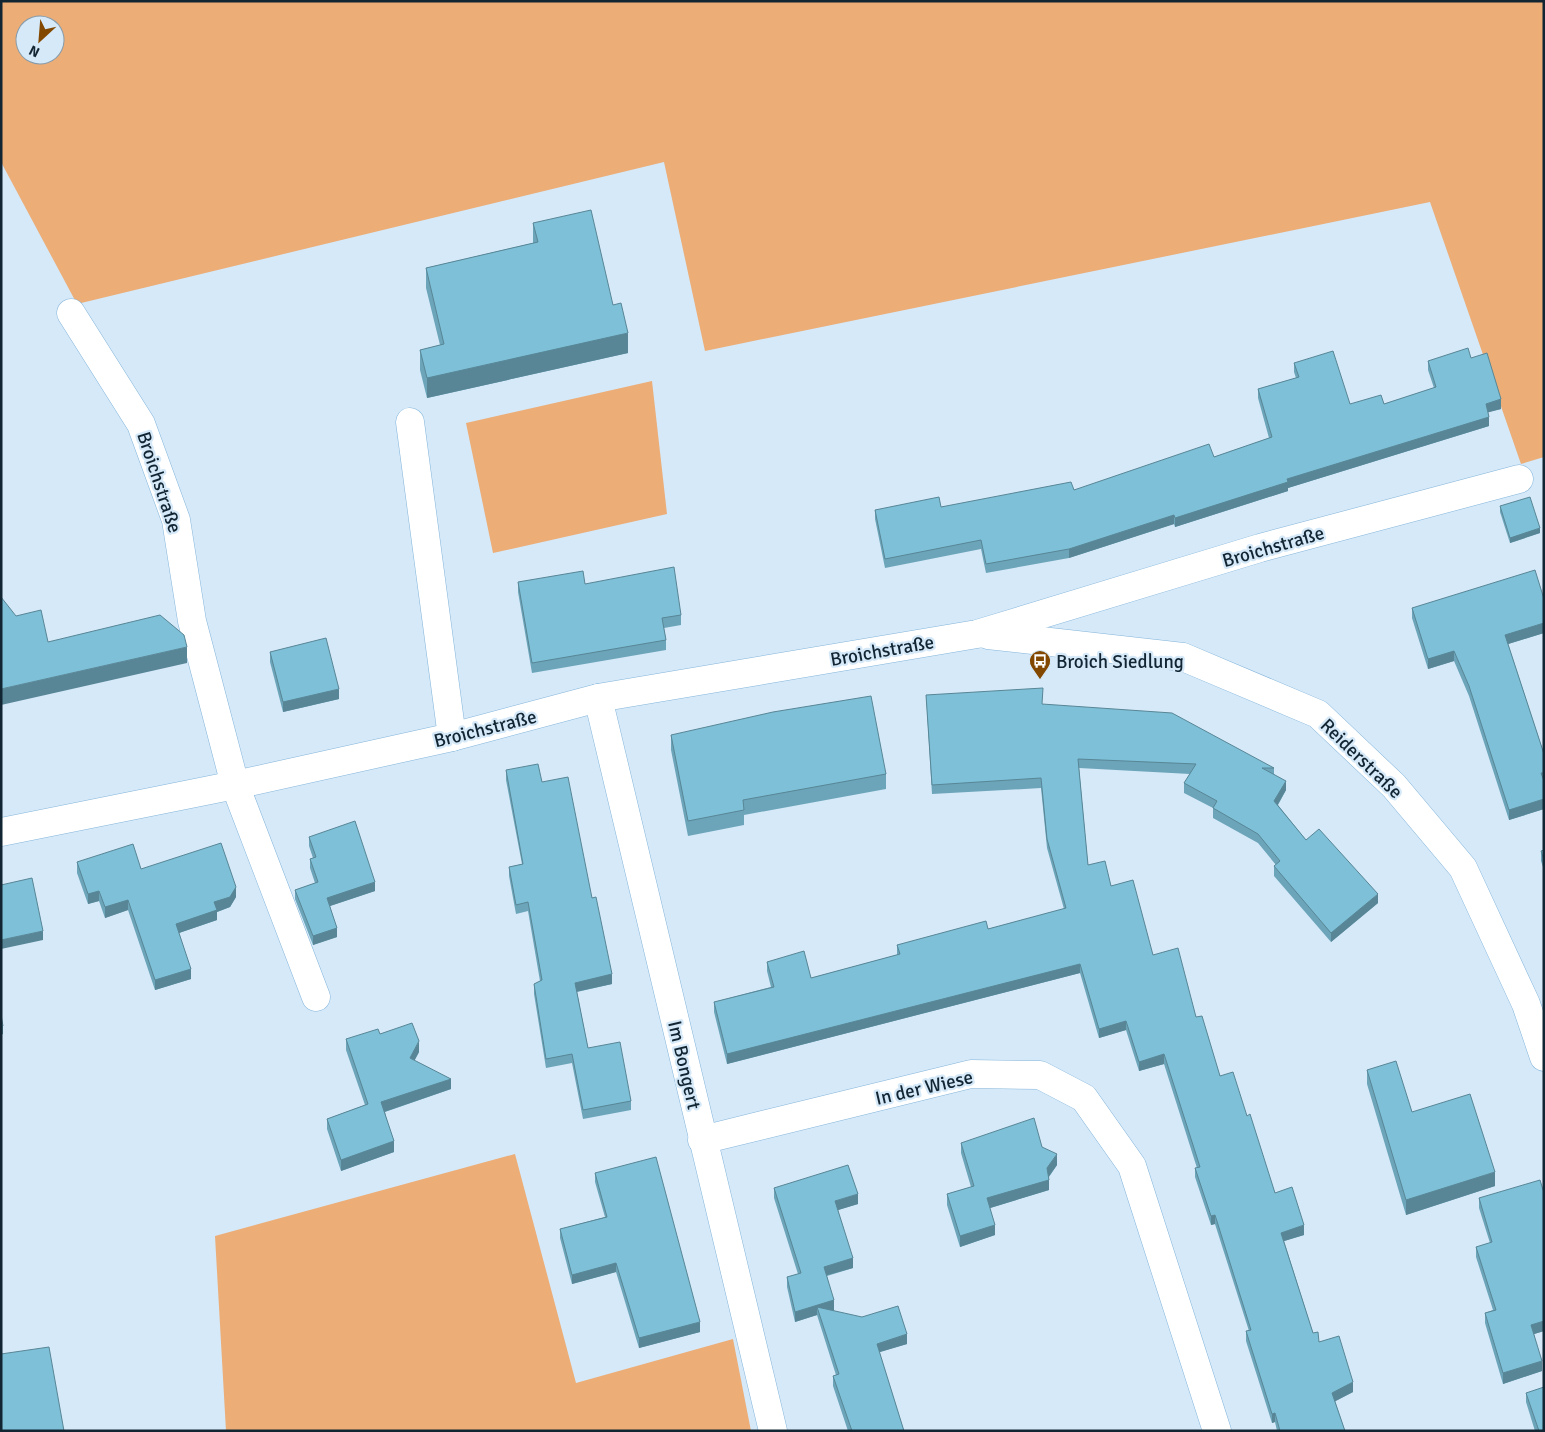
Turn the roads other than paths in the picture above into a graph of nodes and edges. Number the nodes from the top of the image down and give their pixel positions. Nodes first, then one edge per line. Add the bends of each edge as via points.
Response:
1 (71, 313) dead end
2 (410, 422) dead end
3 (1519, 479) dead end
4 (977, 634) junction
5 (598, 698) junction
6 (452, 737) junction
7 (236, 785) junction
8 (1, 832) edge
9 (316, 997) dead end
10 (1544, 1058) edge
11 (702, 1140) junction
12 (773, 1431) edge
13 (1217, 1431) edge

1 - 7 street, Broichstraße via 141,424 176,520 192,621
2 - 6 street
3 - 4 street, Broichstraße via 1260,548
4 - 5 street, Broichstraße
4 - 10 street, Reiderstraße via 1183,657 1318,714 1394,786 1463,868 1526,1004
5 - 6 street, Broichstraße
5 - 11 street, Im Bongert
6 - 7 street, Broichstraße
7 - 8 street, Broichstraße
7 - 9 street, Broichstraße
11 - 12 street, Im Bongert
11 - 13 street, In der Wiese via 971,1074 1040,1075 1084,1098 1132,1166

